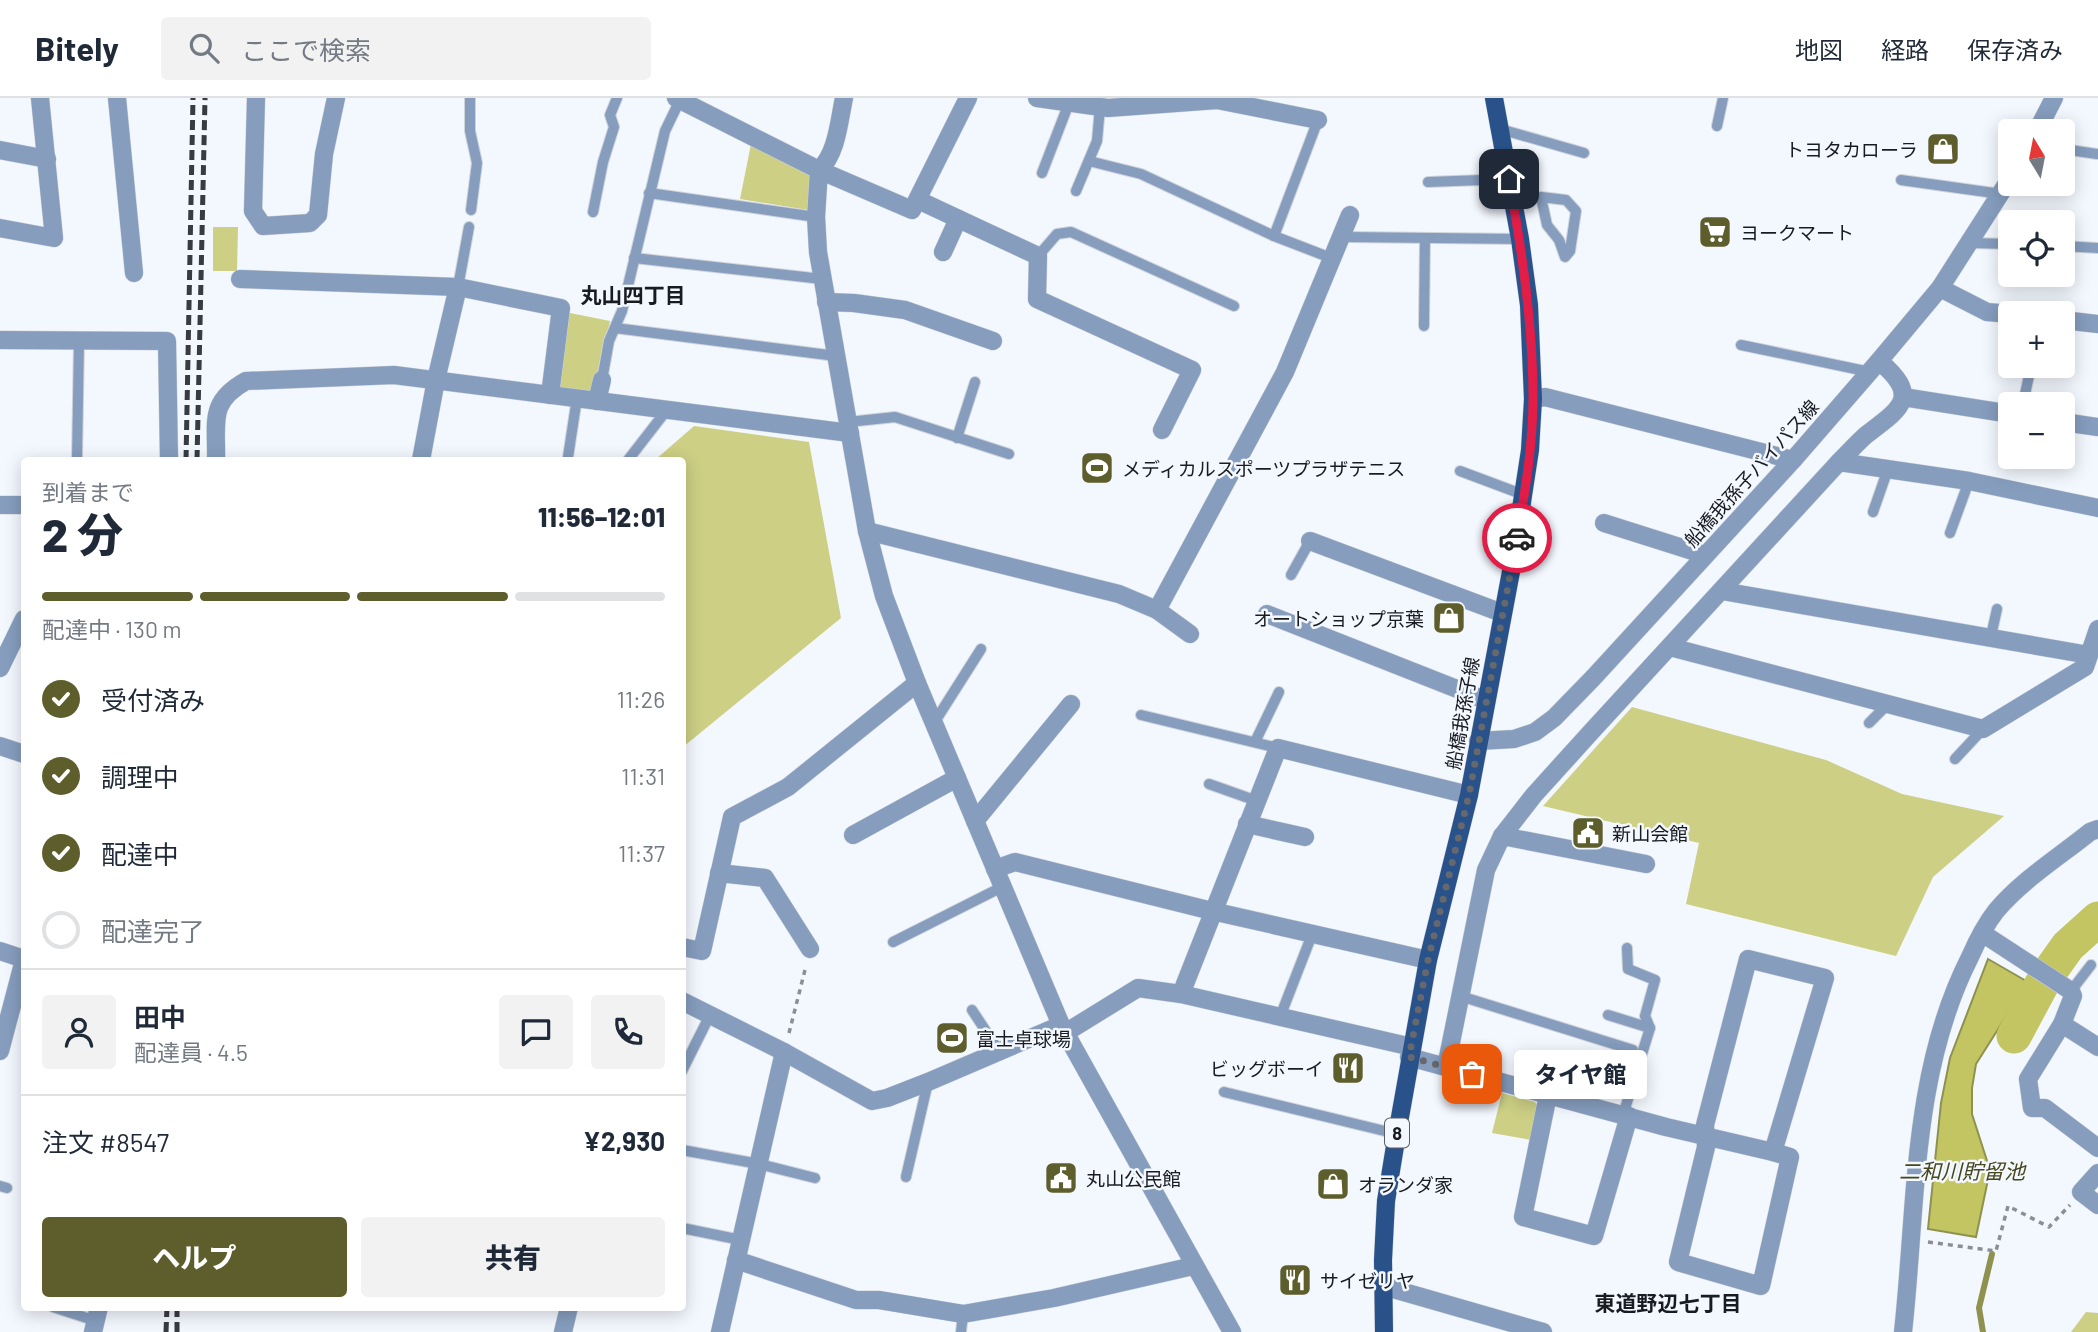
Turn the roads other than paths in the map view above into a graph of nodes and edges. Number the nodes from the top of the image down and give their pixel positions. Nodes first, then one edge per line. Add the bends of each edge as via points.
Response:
1 (40, 98) edge
2 (117, 98) edge
3 (256, 98) edge
4 (336, 98) edge
5 (470, 98) edge
6 (617, 98) edge
7 (844, 98) edge
8 (968, 98) edge
9 (1037, 98) edge
10 (1494, 98) edge
11 (1723, 98) edge
12 (2054, 98) edge
13 (678, 99) edge
14 (1217, 99) edge
15 (1077, 102) edge
16 (1148, 102) edge
17 (1272, 104) edge
18 (1100, 107) junction
19 (2043, 119) edge
20 (1318, 120) joint
21 (1717, 126) dead end
22 (1500, 129) junction
23 (0, 150) edge
24 (2076, 151) edge
25 (1584, 153) dead end
26 (2097, 154) edge
27 (47, 159) junction
28 (1089, 161) junction
29 (819, 170) junction
30 (1042, 173) dead end
31 (1509, 179) junction
32 (1901, 180) dead end
33 (1429, 183) dead end
34 (1076, 191) dead end
35 (649, 193) junction
36 (1998, 194) edge
37 (2000, 196) edge
38 (1541, 197) joint
39 (918, 200) junction
40 (471, 210) dead end
41 (593, 212) dead end
42 (1350, 215) dead end
43 (816, 217) junction
44 (958, 219) junction
45 (469, 227) dead end
46 (0, 228) edge
47 (1274, 236) junction
48 (1346, 237) dead end
49 (1425, 238) junction
50 (1520, 239) junction
51 (1970, 243) junction
52 (1998, 244) edge
53 (2075, 247) edge
54 (2098, 248) edge
55 (943, 252) dead end
56 (1038, 256) junction
57 (634, 258) junction
58 (1331, 258) junction
59 (134, 273) dead end
60 (240, 279) dead end
61 (822, 279) junction
62 (458, 287) junction
63 (1940, 288) junction
64 (826, 302) junction
65 (1234, 306) dead end
66 (1998, 313) edge
67 (2075, 321) edge
68 (2098, 324) edge
69 (1424, 326) dead end
70 (615, 328) junction
71 (0, 340) edge
72 (79, 340) junction
73 (993, 341) dead end
74 (1741, 345) dead end
75 (836, 356) junction
76 (1874, 367) junction
77 (436, 380) junction
78 (602, 380) joint
79 (975, 382) dead end
80 (550, 395) junction
81 (1903, 397) junction
82 (577, 398) junction
83 (1533, 399) junction
84 (597, 401) junction
85 (666, 411) junction
86 (1998, 412) edge
87 (2075, 424) edge
88 (2098, 427) edge
89 (849, 428) junction
90 (1162, 430) dead end
91 (957, 438) junction
92 (1009, 454) dead end
93 (77, 457) edge
94 (169, 457) edge
95 (216, 457) edge
96 (422, 457) edge
97 (568, 457) dead end
98 (630, 457) edge
99 (1793, 460) junction
100 (1839, 462) junction
101 (1888, 469) junction
102 (1460, 471) dead end
103 (1969, 481) junction
104 (1524, 495) junction
105 (0, 505) edge
106 (21, 505) edge
107 (2098, 508) edge
108 (1873, 512) dead end
109 (1604, 523) dead end
110 (867, 531) junction
111 (1950, 533) dead end
112 (1310, 541) joint
113 (1705, 555) junction
114 (1291, 575) dead end
115 (1722, 591) junction
116 (1997, 609) dead end
117 (1157, 610) junction
118 (1502, 613) junction
119 (1267, 614) dead end
120 (21, 622) edge
121 (1190, 634) dead end
122 (7, 635) edge
123 (1991, 636) junction
124 (2095, 644) edge
125 (1670, 647) junction
126 (981, 649) dead end
127 (0, 668) edge
128 (917, 682) junction
129 (1279, 692) dead end
130 (1485, 700) junction
131 (1071, 704) dead end
132 (1887, 705) junction
133 (1141, 715) dead end
134 (934, 723) junction
135 (1869, 723) dead end
136 (1983, 729) junction
137 (1478, 741) junction
138 (1255, 742) junction
139 (0, 746) edge
140 (1278, 747) junction
141 (21, 753) edge
142 (1955, 759) dead end
143 (957, 778) junction
144 (1209, 784) dead end
145 (1469, 795) junction
146 (1256, 801) junction
147 (975, 821) junction
148 (1247, 824) junction
149 (2098, 829) edge
150 (853, 835) dead end
151 (1502, 836) junction
152 (1305, 837) dead end
153 (1646, 864) dead end
154 (995, 869) junction
155 (719, 873) junction
156 (1002, 887) junction
157 (1212, 911) junction
158 (1314, 932) junction
159 (1982, 933) junction
160 (893, 943) dead end
161 (686, 948) edge
162 (1626, 948) dead end
163 (810, 949) road end
164 (0, 951) edge
165 (21, 959) edge
166 (1428, 960) junction
167 (2091, 965) dead end
168 (21, 971) edge
169 (2071, 991) junction
170 (1181, 995) junction
171 (1460, 996) junction
172 (686, 1003) edge
173 (972, 1010) dead end
174 (710, 1015) junction
175 (1608, 1015) dead end
176 (1280, 1017) junction
177 (2062, 1024) junction
178 (1650, 1027) junction
179 (1063, 1029) junction
180 (2098, 1047) edge
181 (1633, 1050) dead end
182 (0, 1051) edge
183 (999, 1051) junction
184 (784, 1052) junction
185 (1411, 1052) junction
186 (686, 1063) edge
187 (1446, 1067) junction
188 (929, 1082) junction
189 (1224, 1091) dead end
190 (1548, 1095) junction
191 (1626, 1116) junction
192 (1397, 1133) junction
193 (1706, 1136) junction
194 (2098, 1149) edge
195 (686, 1151) edge
196 (1773, 1152) junction
197 (759, 1164) junction
198 (2098, 1172) edge
199 (905, 1177) dead end
200 (815, 1178) dead end
201 (2098, 1205) edge
202 (686, 1229) edge
203 (741, 1240) junction
204 (736, 1260) junction
205 (1193, 1266) junction
206 (1383, 1286) junction
207 (66, 1311) edge
208 (568, 1311) edge
209 (964, 1314) junction
210 (96, 1320) edge
211 (563, 1332) edge
212 (720, 1332) edge
213 (961, 1332) edge
214 (1232, 1332) edge
215 (1384, 1332) edge
216 (1543, 1332) edge
217 (1903, 1332) edge

1 - 27 street
2 - 59 street
3 - 4 street via 253,211 263,226 310,223 318,215
5 - 40 lane via 470,131 477,163
6 - 41 lane
7 - 29 street via 831,152
8 - 39 street
9 - 15 street
10 - 22 main road, 船橋我孫子線 / 8
11 - 21 lane
12 - 19 street
13 - 29 street
13 - 35 lane
14 - 16 street
14 - 17 street
15 - 18 street
15 - 30 lane
16 - 18 street
17 - 20 street
18 - 28 lane via 1097,141
20 - 47 lane
22 - 25 lane
22 - 31 main road, 船橋我孫子線 / 8
23 - 27 street
24 - 26 lane
27 - 46 street via 54,238
28 - 34 lane
28 - 47 lane via 1141,174
29 - 39 street via 912,210
29 - 43 street
31 - 33 lane
31 - 50 main road, 船橋我孫子線 / 8
32 - 36 lane
35 - 43 lane
35 - 57 lane
37 - 51 street, 船橋我孫子バイパス線
38 - 38 lane via 1566,200 1576,211 1565,257 1547,225
39 - 44 street
42 - 58 street
43 - 61 street
44 - 55 street
44 - 56 street
45 - 62 lane
47 - 58 lane
48 - 49 lane
49 - 50 lane
49 - 69 lane
50 - 83 main road, 船橋我孫子線 / 8 via 1529,305
51 - 52 lane
51 - 63 street, 船橋我孫子バイパス線
53 - 54 lane
56 - 65 lane via 1057,234 1071,232
56 - 90 street via 1037,299 1192,370
57 - 61 lane
57 - 70 lane
58 - 117 street via 1285,372
60 - 62 street
61 - 64 street
62 - 77 street
62 - 80 street via 561,308
63 - 66 street
63 - 76 street, 船橋我孫子バイパス線
64 - 73 street via 905,310
64 - 75 street
67 - 68 street
70 - 75 lane
70 - 78 lane
71 - 72 street
72 - 93 lane
72 - 94 street via 167,341
74 - 76 lane
75 - 89 street
76 - 81 street via 1896,376
76 - 99 street, 船橋我孫子バイパス線
77 - 80 street
77 - 95 street via 394,374 246,381 230,390 217,408
77 - 96 street
78 - 84 street
79 - 91 lane
80 - 82 street
81 - 86 street
81 - 100 street via 1899,409
82 - 84 street
82 - 97 lane
83 - 99 street via 1545,397
83 - 104 main road, 船橋我孫子線 / 8
84 - 85 street
85 - 89 street
85 - 98 lane
87 - 88 street
89 - 91 lane via 895,417
89 - 110 street
91 - 92 lane
99 - 113 street, 船橋我孫子バイパス線
100 - 101 street
100 - 115 street
101 - 103 street
101 - 108 lane
102 - 104 lane
103 - 107 street
103 - 111 lane
104 - 118 main road, 船橋我孫子線 / 8
105 - 106 street
109 - 113 street
110 - 117 street via 1119,593
110 - 128 street via 884,596
112 - 114 lane
112 - 118 street
113 - 137 street, 船橋我孫子バイパス線 via 1554,718 1535,732 1514,739
115 - 123 street
115 - 125 street
116 - 123 lane
117 - 121 street
118 - 130 main road, 船橋我孫子線 / 8
119 - 130 street
120 - 122 street
122 - 127 street
123 - 124 street
124 - 136 street via 2085,667
125 - 132 street
125 - 151 street
126 - 134 lane
128 - 134 street
128 - 155 street via 788,787 732,817
129 - 138 lane
130 - 137 main road, 船橋我孫子線 / 8
131 - 147 street
132 - 135 lane
132 - 136 street
133 - 138 lane
134 - 143 street
136 - 142 lane
137 - 145 main road, 船橋我孫子線 / 8
138 - 140 lane
139 - 141 street
140 - 145 street
140 - 146 street
143 - 147 street
143 - 150 street
144 - 146 lane
145 - 166 main road, 船橋我孫子線 / 8
146 - 148 street
147 - 154 street
148 - 152 street
148 - 157 street
149 - 159 street via 2022,886
151 - 153 street
151 - 171 street via 1486,870
154 - 156 street
154 - 157 street via 1015,862
155 - 161 street via 702,951
155 - 163 street via 765,878
156 - 160 lane
156 - 179 street
157 - 158 street
157 - 170 street
158 - 166 street
158 - 176 lane
159 - 169 street
159 - 217 street via 1959,978 1936,1045 1916,1172
162 - 178 lane via 1628,969 1655,980 1645,1016
164 - 165 street
166 - 185 main road, 船橋我孫子線 / 8
167 - 169 lane
168 - 182 street
169 - 177 street
170 - 176 street
170 - 179 street via 1138,988
171 - 181 lane
171 - 187 street
172 - 174 street
173 - 183 lane
174 - 184 street
174 - 186 lane
175 - 178 lane
176 - 185 street
177 - 180 street
177 - 194 street via 2028,1079 2033,1114 2045,1108
178 - 191 lane
179 - 183 street
179 - 205 street
183 - 188 street
184 - 188 street via 872,1101
184 - 197 street
185 - 187 street
185 - 192 main road, 船橋我孫子線 / 8
187 - 190 street
188 - 199 lane
189 - 192 lane
190 - 191 street
190 - 191 street via 1523,1217 1594,1236
191 - 193 street
192 - 206 main road, 船橋我孫子線 / 8 via 1386,1201
193 - 196 street
193 - 196 street via 1678,1262 1761,1286 1790,1157
193 - 196 street via 1705,1125 1748,959 1825,978
195 - 197 lane
197 - 200 lane
197 - 203 street
198 - 201 street via 2081,1192
202 - 203 lane
203 - 204 street
204 - 209 street via 856,1300
204 - 212 street
205 - 209 street
205 - 214 street
206 - 215 main road, 船橋我孫子線 / 8
206 - 216 street
207 - 210 lane
208 - 211 street
209 - 213 lane

